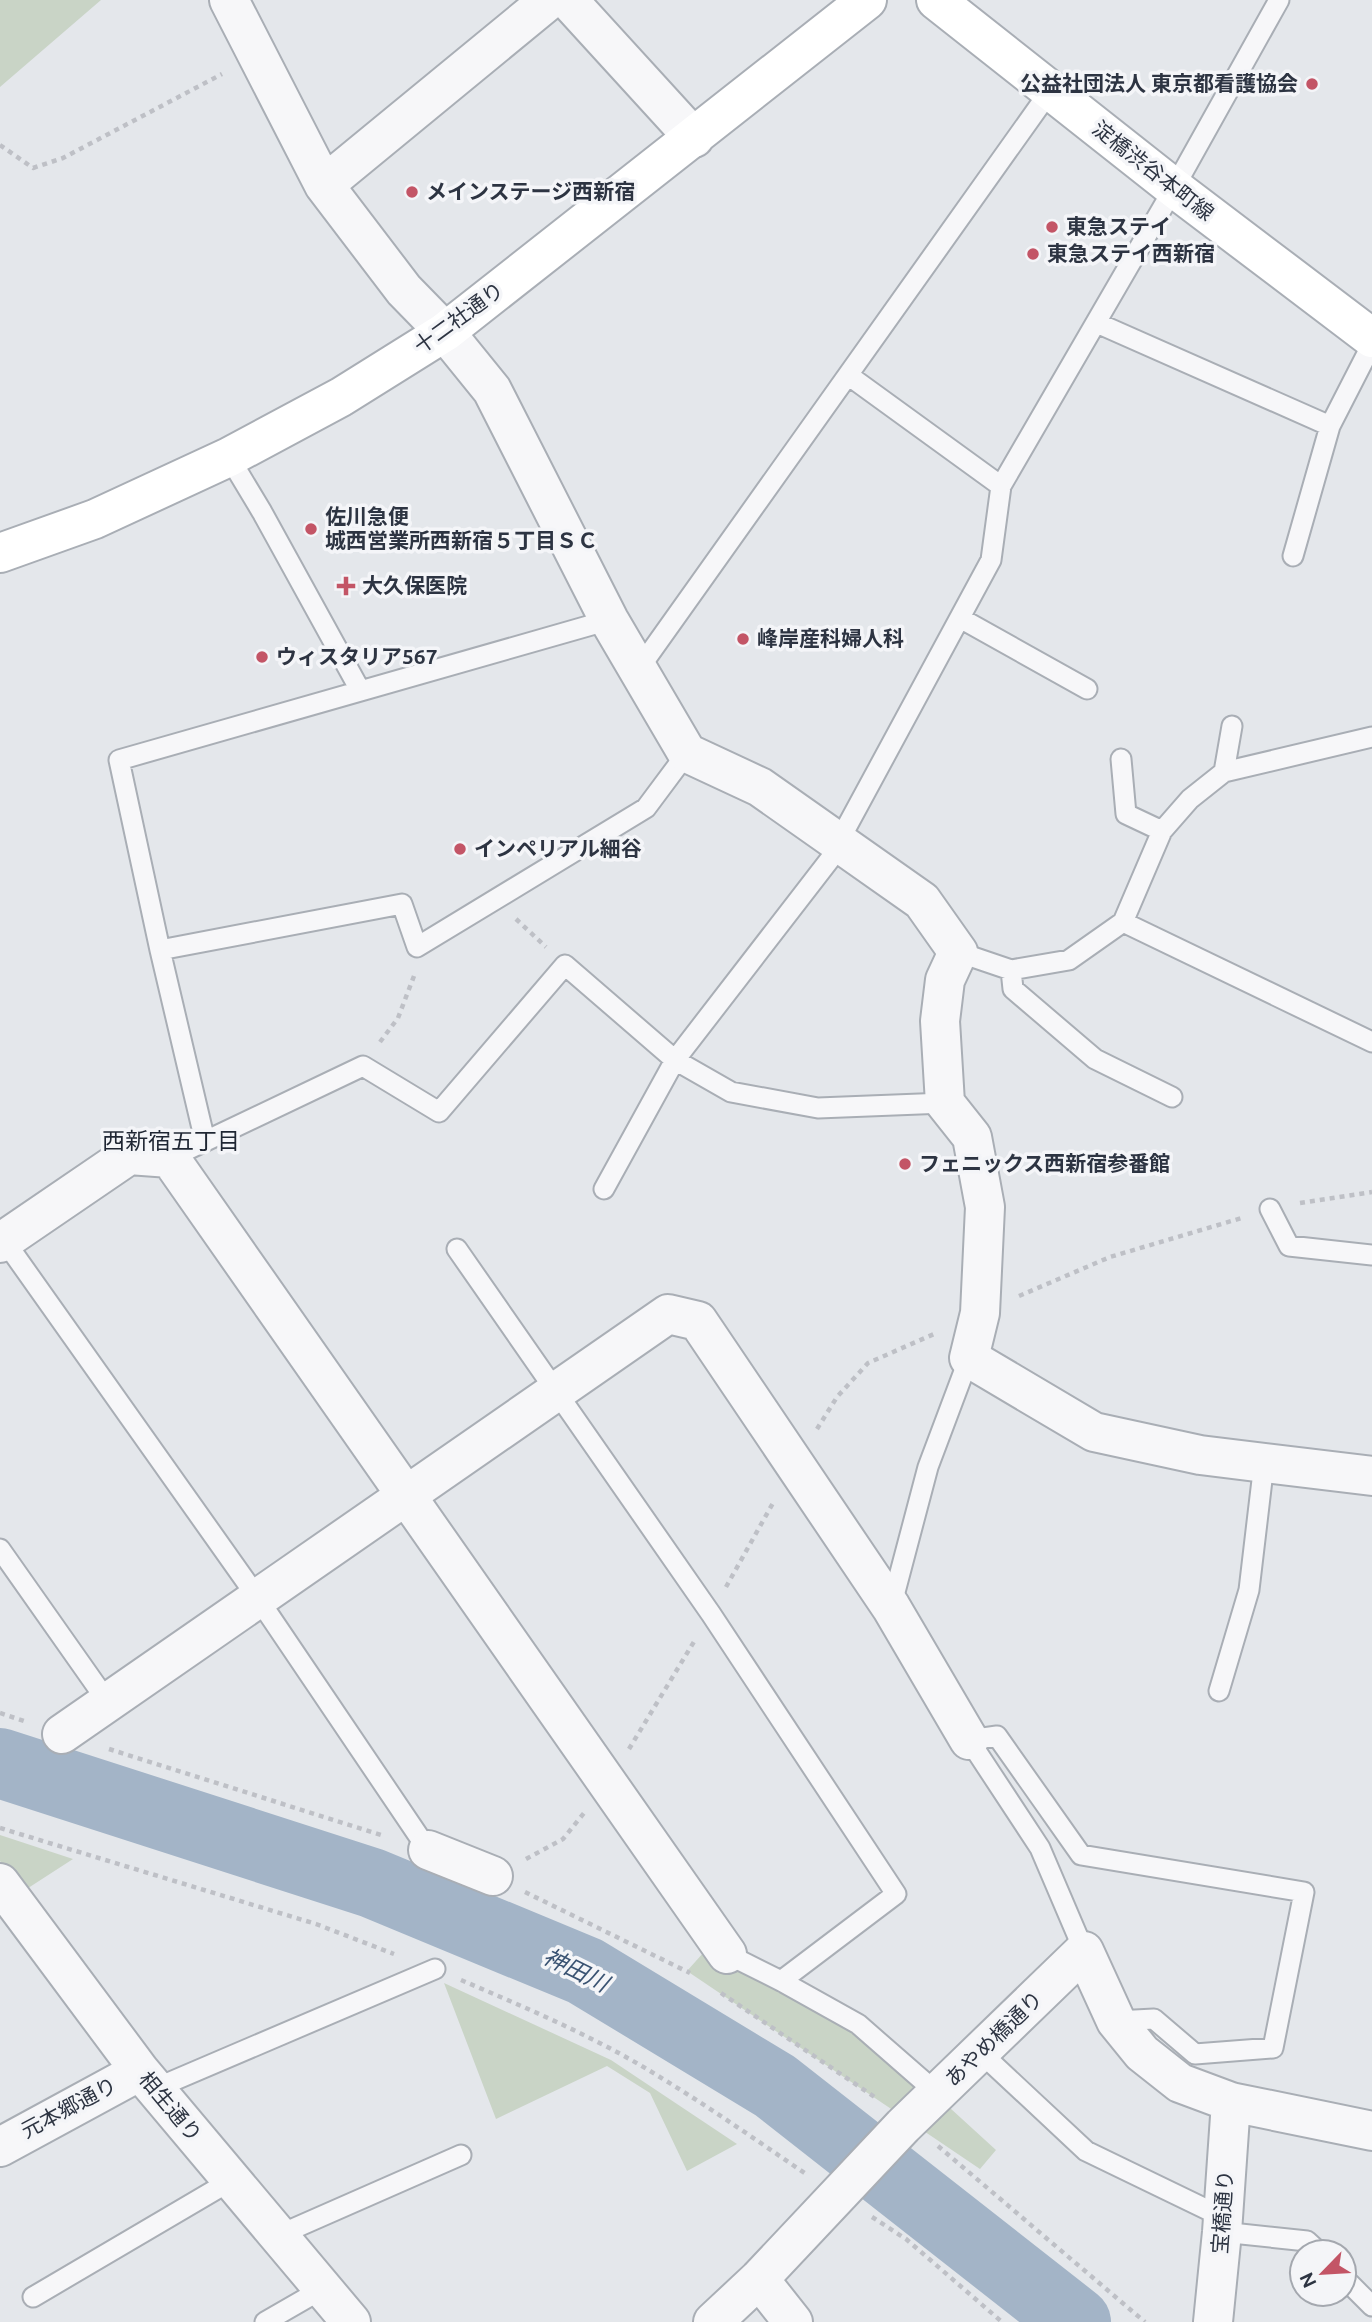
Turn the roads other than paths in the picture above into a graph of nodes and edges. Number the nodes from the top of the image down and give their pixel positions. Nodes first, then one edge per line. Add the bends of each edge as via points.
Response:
1 (229, 0) edge
2 (550, 0) edge
3 (568, 0) edge
4 (867, 0) edge
5 (936, 0) edge
6 (1279, 0) edge
7 (1050, 91) junction
8 (694, 138) junction
9 (324, 185) junction
10 (1174, 188) junction
11 (1097, 323) junction
12 (444, 332) junction
13 (1372, 338) edge
14 (1372, 344) edge
15 (848, 375) junction
16 (1330, 426) junction
17 (229, 457) junction
18 (1001, 486) junction
19 (0, 553) edge
20 (1293, 556) dead end
21 (960, 618) junction
22 (609, 620) junction
23 (638, 670) junction
24 (1087, 689) dead end
25 (360, 690) junction
26 (1232, 726) dead end
27 (1372, 737) edge
28 (687, 753) junction
29 (1121, 759) dead end
30 (1224, 772) junction
31 (1162, 831) junction
32 (839, 841) junction
33 (1123, 922) junction
34 (160, 950) junction
35 (958, 952) junction
36 (1011, 970) junction
37 (1372, 1042) edge
38 (675, 1060) junction
39 (1172, 1097) dead end
40 (945, 1103) junction
41 (205, 1141) junction
42 (170, 1158) junction
43 (604, 1189) dead end
44 (1270, 1209) dead end
45 (2, 1241) edge
46 (457, 1249) dead end
47 (1372, 1255) edge
48 (969, 1358) junction
49 (556, 1391) junction
50 (1264, 1463) junction
51 (1372, 1476) edge
52 (406, 1495) junction
53 (0, 1549) edge
54 (257, 1597) junction
55 (891, 1607) junction
56 (1219, 1690) dead end
57 (107, 1701) junction
58 (62, 1734) road end
59 (969, 1740) junction
60 (428, 1850) joint
61 (493, 1877) road end
62 (0, 1883) edge
63 (1084, 1951) junction
64 (727, 1954) joint
65 (435, 1969) road end
66 (781, 1981) junction
67 (1116, 2021) junction
68 (981, 2052) junction
69 (147, 2080) junction
70 (937, 2093) junction
71 (1231, 2102) junction
72 (1372, 2131) edge
73 (0, 2147) edge
74 (461, 2155) dead end
75 (232, 2180) junction
76 (1222, 2232) junction
77 (279, 2235) junction
78 (1288, 2239) edge
79 (759, 2279) junction
80 (324, 2288) junction
81 (1358, 2292) edge
82 (33, 2297) dead end
83 (1372, 2306) edge
84 (265, 2322) edge
85 (351, 2322) edge
86 (713, 2322) edge
87 (793, 2322) edge
88 (1213, 2322) edge

1 - 9 street
2 - 9 street
3 - 8 street
4 - 8 main road, 十二社通り
5 - 7 main road, 淀橋渋谷本町線
6 - 10 lane
7 - 10 main road, 淀橋渋谷本町線
7 - 15 lane
8 - 12 main road, 十二社通り
9 - 12 street via 404,290
10 - 11 lane
10 - 13 main road, 淀橋渋谷本町線
11 - 16 lane
11 - 18 lane
12 - 17 main road, 十二社通り via 341,397
12 - 22 street via 492,390
14 - 16 lane
15 - 18 lane
15 - 23 lane
16 - 20 lane
17 - 19 main road, 十二社通り via 95,519
17 - 25 lane
18 - 21 lane via 991,560
21 - 24 lane
21 - 32 lane
22 - 23 street
22 - 25 lane
23 - 28 street
25 - 34 lane via 119,760
26 - 30 lane
27 - 30 lane
28 - 32 street via 760,787
28 - 34 lane via 646,808 417,947 402,904
29 - 31 lane via 1126,814
30 - 31 lane via 1190,799
31 - 33 lane
32 - 35 street via 922,901
32 - 38 lane via 834,854
33 - 36 lane via 1069,960
33 - 37 lane
34 - 41 lane
35 - 36 lane
35 - 40 street via 945,980 940,1021
36 - 39 lane via 1013,989 1095,1059
38 - 40 lane via 731,1092 818,1108
38 - 41 lane via 565,965 439,1112 362,1066
38 - 43 lane
40 - 48 street via 972,1136 985,1207 980,1313
41 - 42 lane
42 - 45 street via 129,1155
42 - 52 street
44 - 47 lane via 1289,1246
45 - 54 lane
46 - 49 lane
48 - 50 street via 1094,1432 1200,1455
48 - 55 lane via 928,1467
49 - 52 street
49 - 55 street via 668,1314 698,1321
49 - 66 lane via 711,1614 896,1894
50 - 51 street
50 - 56 lane via 1249,1590
52 - 54 street
52 - 64 street
53 - 57 lane
54 - 57 street
54 - 60 lane
55 - 59 street
57 - 58 street
59 - 63 lane via 1040,1848
59 - 67 lane via 997,1737 1081,1855 1304,1892 1273,2048 1195,2054 1154,2019
60 - 61 street
62 - 69 street, 相生通り
63 - 67 street
63 - 68 street, あやめ橋通り
64 - 66 lane
65 - 69 lane
66 - 70 lane via 858,2024
67 - 71 street via 1142,2053 1180,2083
68 - 70 street, あやめ橋通り
68 - 76 lane via 1086,2151 1210,2211
69 - 73 street, 元本郷通り
69 - 75 street, 相生通り
70 - 79 street, あやめ橋通り
71 - 72 street
71 - 76 street, 宝橋通り
74 - 77 lane
75 - 77 street, 相生通り
75 - 82 lane
76 - 78 lane
76 - 88 street, 宝橋通り
77 - 80 street, 相生通り
79 - 86 street
79 - 87 street
80 - 84 lane
80 - 85 street, 相生通り
81 - 83 lane

